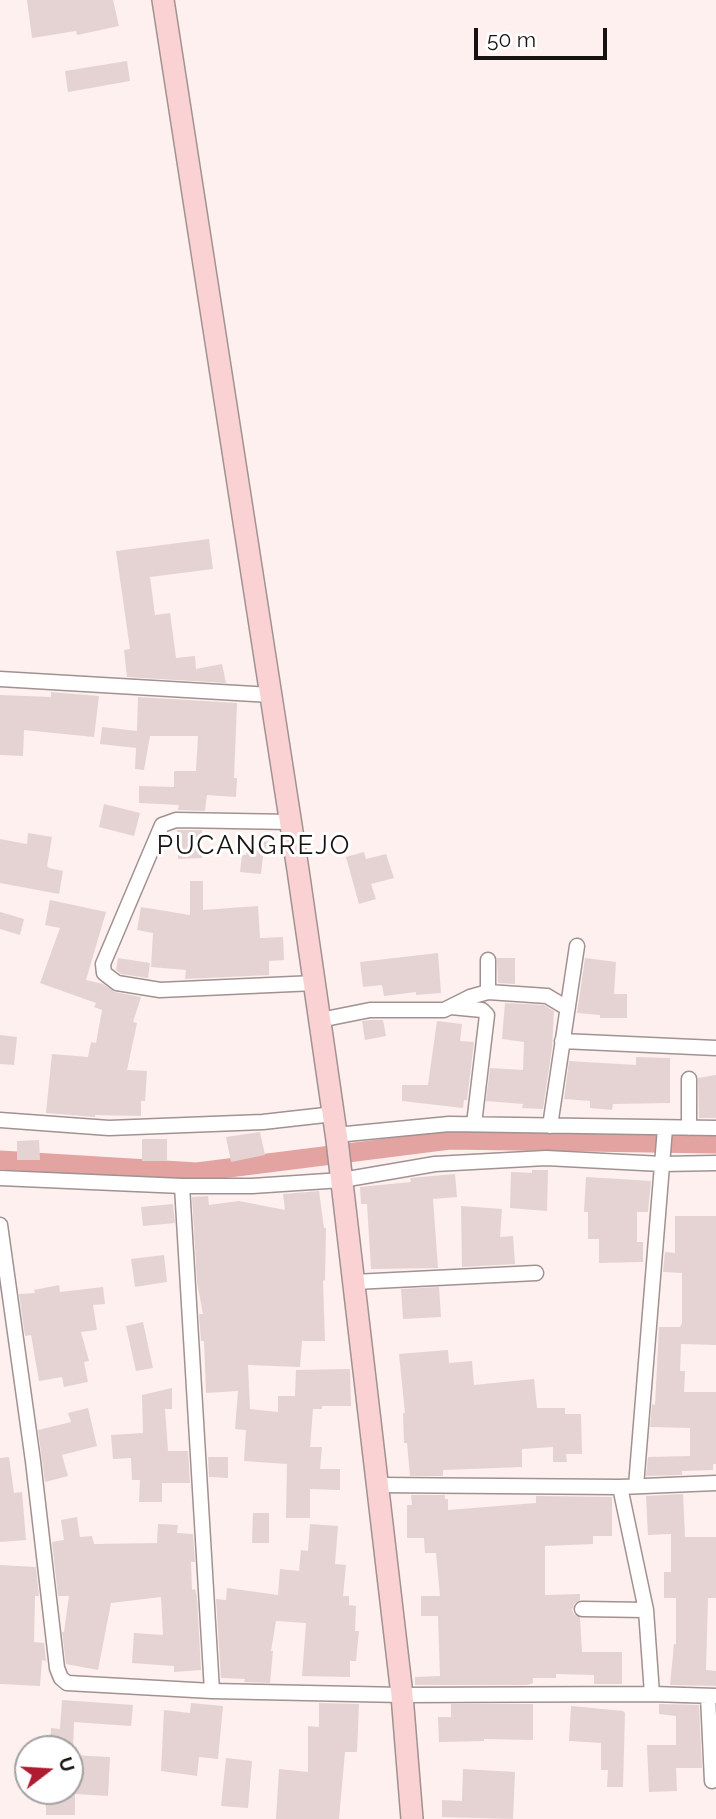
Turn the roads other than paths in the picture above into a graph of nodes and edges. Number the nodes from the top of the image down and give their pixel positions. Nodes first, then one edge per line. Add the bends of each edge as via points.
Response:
1 (163, 0) edge
2 (0, 679) edge
3 (271, 695) junction
4 (291, 822) junction
5 (577, 946) dead end
6 (488, 960) dead end
7 (315, 983) junction
8 (488, 992) junction
9 (450, 1007) junction
10 (568, 1008) junction
11 (320, 1020) junction
12 (562, 1041) junction
13 (716, 1048) edge
14 (689, 1079) dead end
15 (0, 1120) edge
16 (474, 1124) junction
17 (550, 1126) junction
18 (665, 1128) junction
19 (689, 1128) junction
20 (716, 1128) edge
21 (336, 1130) junction
22 (716, 1163) edge
23 (662, 1164) junction
24 (342, 1175) junction
25 (0, 1178) edge
26 (182, 1186) junction
27 (0, 1225) edge
28 (536, 1273) dead end
29 (354, 1282) junction
30 (716, 1483) edge
31 (378, 1485) junction
32 (636, 1486) junction
33 (620, 1487) junction
34 (582, 1609) dead end
35 (646, 1610) junction
36 (212, 1691) junction
37 (652, 1693) junction
38 (402, 1695) junction
39 (712, 1696) edge
40 (712, 1781) dead end
41 (412, 1819) edge

1 - 3 street
2 - 3 street
3 - 4 street
4 - 7 street
4 - 7 street via 176,820 162,825 103,964 104,973 117,984 160,990
5 - 10 street
6 - 8 street
7 - 11 street
8 - 9 street
8 - 10 street via 547,996
9 - 11 street via 370,1010
9 - 16 street via 482,1010 487,1015
10 - 12 street
11 - 21 street
12 - 13 street
12 - 17 street
14 - 19 street
15 - 21 street via 120,1128 263,1122
16 - 17 street
16 - 21 street
17 - 18 street
18 - 19 street
18 - 23 street
19 - 20 street
21 - 24 street
22 - 23 street
23 - 24 street via 546,1158
23 - 32 street
24 - 26 street via 252,1186
24 - 29 street
25 - 26 street
26 - 36 street
27 - 36 street via 61,1678 78,1685
28 - 29 street
29 - 31 street
30 - 32 street
31 - 33 street
31 - 38 street
32 - 33 street
33 - 35 street
34 - 35 street
35 - 37 street
36 - 38 street
37 - 38 street
37 - 39 street
38 - 41 street
39 - 40 street

